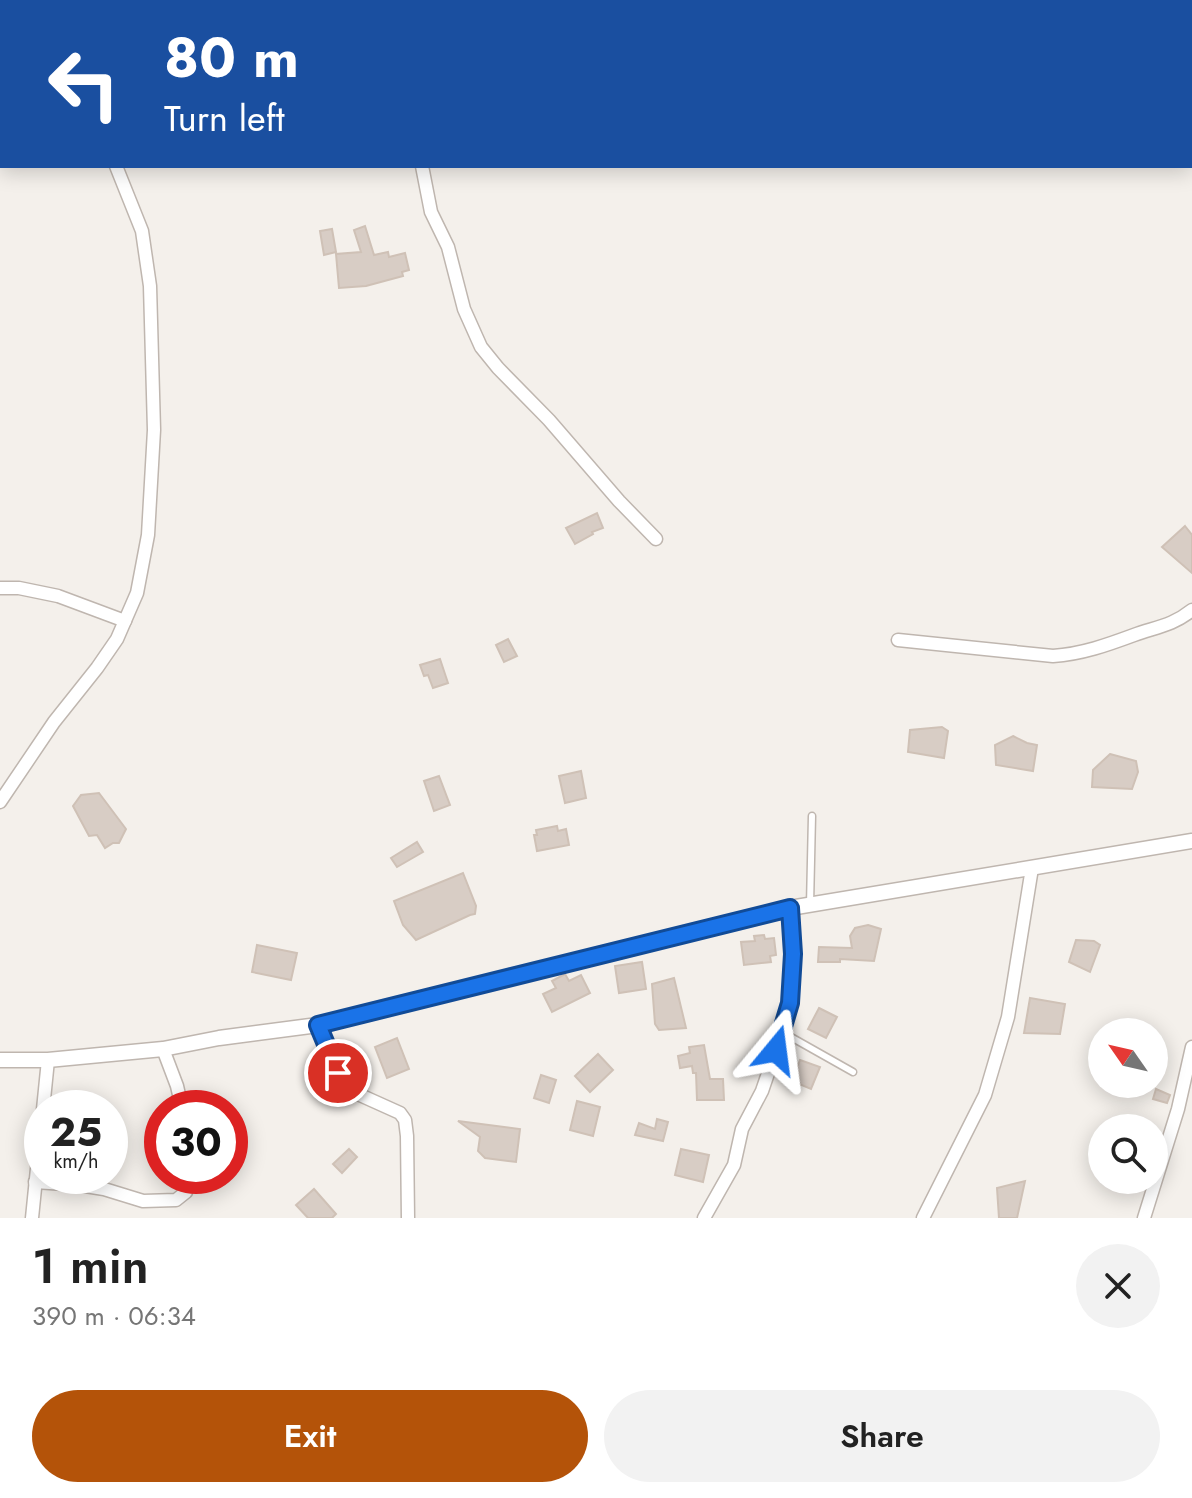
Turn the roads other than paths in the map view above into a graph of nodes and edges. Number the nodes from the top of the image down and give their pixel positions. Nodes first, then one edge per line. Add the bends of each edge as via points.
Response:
1 (117, 168) edge
2 (422, 168) edge
3 (656, 539) dead end
4 (0, 588) edge
5 (1192, 610) edge
6 (125, 621) junction
7 (898, 640) dead end
8 (0, 802) edge
9 (812, 816) dead end
10 (1192, 841) edge
11 (1032, 868) junction
12 (810, 905) junction
13 (790, 908) junction
14 (318, 1025) junction
15 (782, 1032) junction
16 (1192, 1047) edge
17 (0, 1049) edge
18 (163, 1049) junction
19 (0, 1060) edge
20 (48, 1060) junction
21 (853, 1072) dead end
22 (45, 1090) edge
23 (178, 1090) edge
24 (34, 1194) edge
25 (120, 1194) edge
26 (184, 1194) edge
27 (32, 1218) edge
28 (408, 1218) edge
29 (704, 1218) edge
30 (923, 1218) edge
31 (1144, 1218) edge

1 - 6 street via 142,231 150,286 154,430 148,535 137,593
2 - 3 street via 431,212 481,347
4 - 6 street via 58,596
5 - 7 street via 1166,626 1076,654
6 - 8 street
9 - 12 lane
10 - 11 street
11 - 12 street
11 - 30 street via 1008,1017 985,1095
12 - 13 street
13 - 14 street
13 - 15 street via 790,1003
14 - 18 street
14 - 28 street via 349,1087 405,1120
15 - 21 lane
15 - 29 street via 762,1091 742,1129 734,1165
16 - 31 street
17 - 19 street
18 - 20 street
18 - 23 street
19 - 20 street
20 - 22 street
24 - 27 street
25 - 26 street via 143,1201 176,1200

